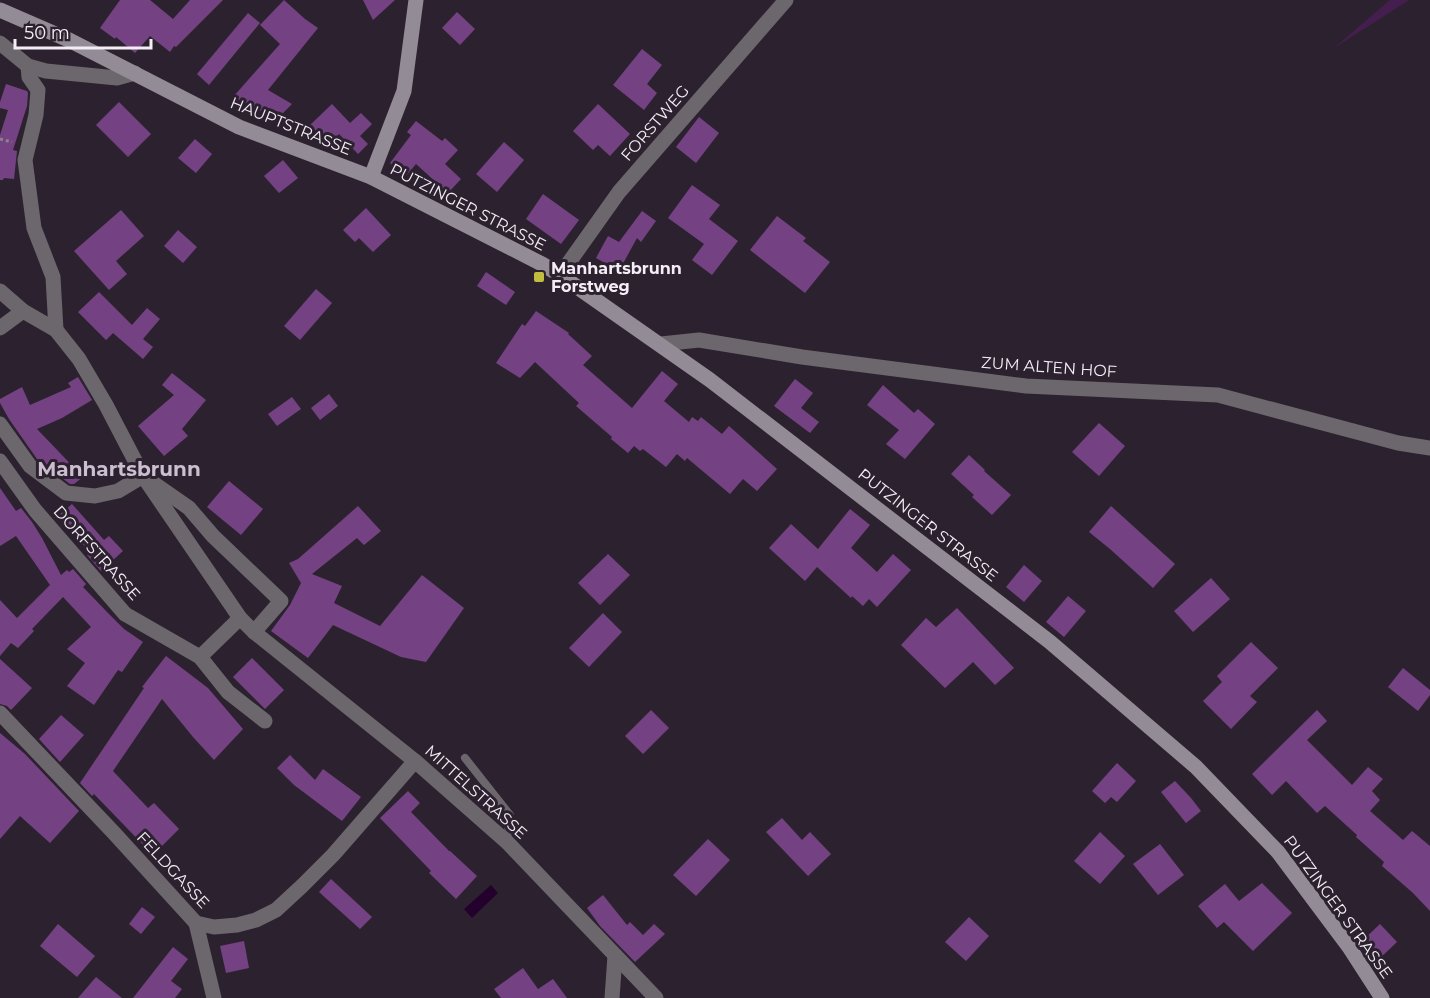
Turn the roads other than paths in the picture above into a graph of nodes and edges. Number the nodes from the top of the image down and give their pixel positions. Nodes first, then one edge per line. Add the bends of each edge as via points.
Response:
1 (416, 0) edge
2 (786, 0) edge
3 (0, 10) edge
4 (0, 43) edge
5 (28, 66) junction
6 (135, 73) junction
7 (371, 177) junction
8 (560, 275) junction
9 (0, 291) edge
10 (23, 311) junction
11 (0, 328) edge
12 (56, 330) junction
13 (661, 344) junction
14 (0, 424) edge
15 (1430, 448) edge
16 (0, 461) edge
17 (143, 476) junction
18 (240, 618) junction
19 (254, 632) junction
20 (200, 657) junction
21 (0, 713) edge
22 (265, 721) dead end
23 (465, 758) dead end
24 (415, 761) junction
25 (507, 842) junction
26 (196, 923) junction
27 (615, 956) junction
28 (646, 995) edge
29 (214, 998) edge
30 (612, 998) edge
31 (1382, 998) edge

1 - 7 street via 404,91
2 - 8 street, FORSTWEG via 619,192
3 - 6 street, HAUPTSTRASSE
4 - 5 street
5 - 6 street via 117,78
5 - 12 street via 29,77 38,90 25,160 34,228 53,277
6 - 7 street, HAUPTSTRASSE via 239,127
7 - 8 street, PUTZINGER STRASSE
8 - 13 street, PUTZINGER STRASSE
9 - 10 street, MITTELSTRASSE
10 - 11 street
10 - 12 street, MITTELSTRASSE
12 - 17 street, MITTELSTRASSE via 79,359
13 - 15 street, ZUM ALTEN HOF via 699,339 802,357 1026,386 1218,395
13 - 31 street, PUTZINGER STRASSE via 1050,642 1196,767 1278,852
14 - 17 street, DORFSTRASSE via 30,466 66,493 95,496 118,491
16 - 20 street, DORFSTRASSE via 34,510 125,614
17 - 18 street, MITTELSTRASSE
17 - 19 street, MITTELSTRASSE via 189,508 281,601
18 - 19 street, MITTELSTRASSE
18 - 20 street
19 - 24 street, MITTELSTRASSE
20 - 22 street, DORFSTRASSE via 228,692
21 - 26 street, FELDGASSE
23 - 25 lane via 510,815
24 - 25 street, MITTELSTRASSE
24 - 26 street, FELDGASSE via 333,855 276,910 237,925 214,927
25 - 27 street, MITTELSTRASSE
26 - 29 street
27 - 28 street, MITTELSTRASSE
27 - 30 street

